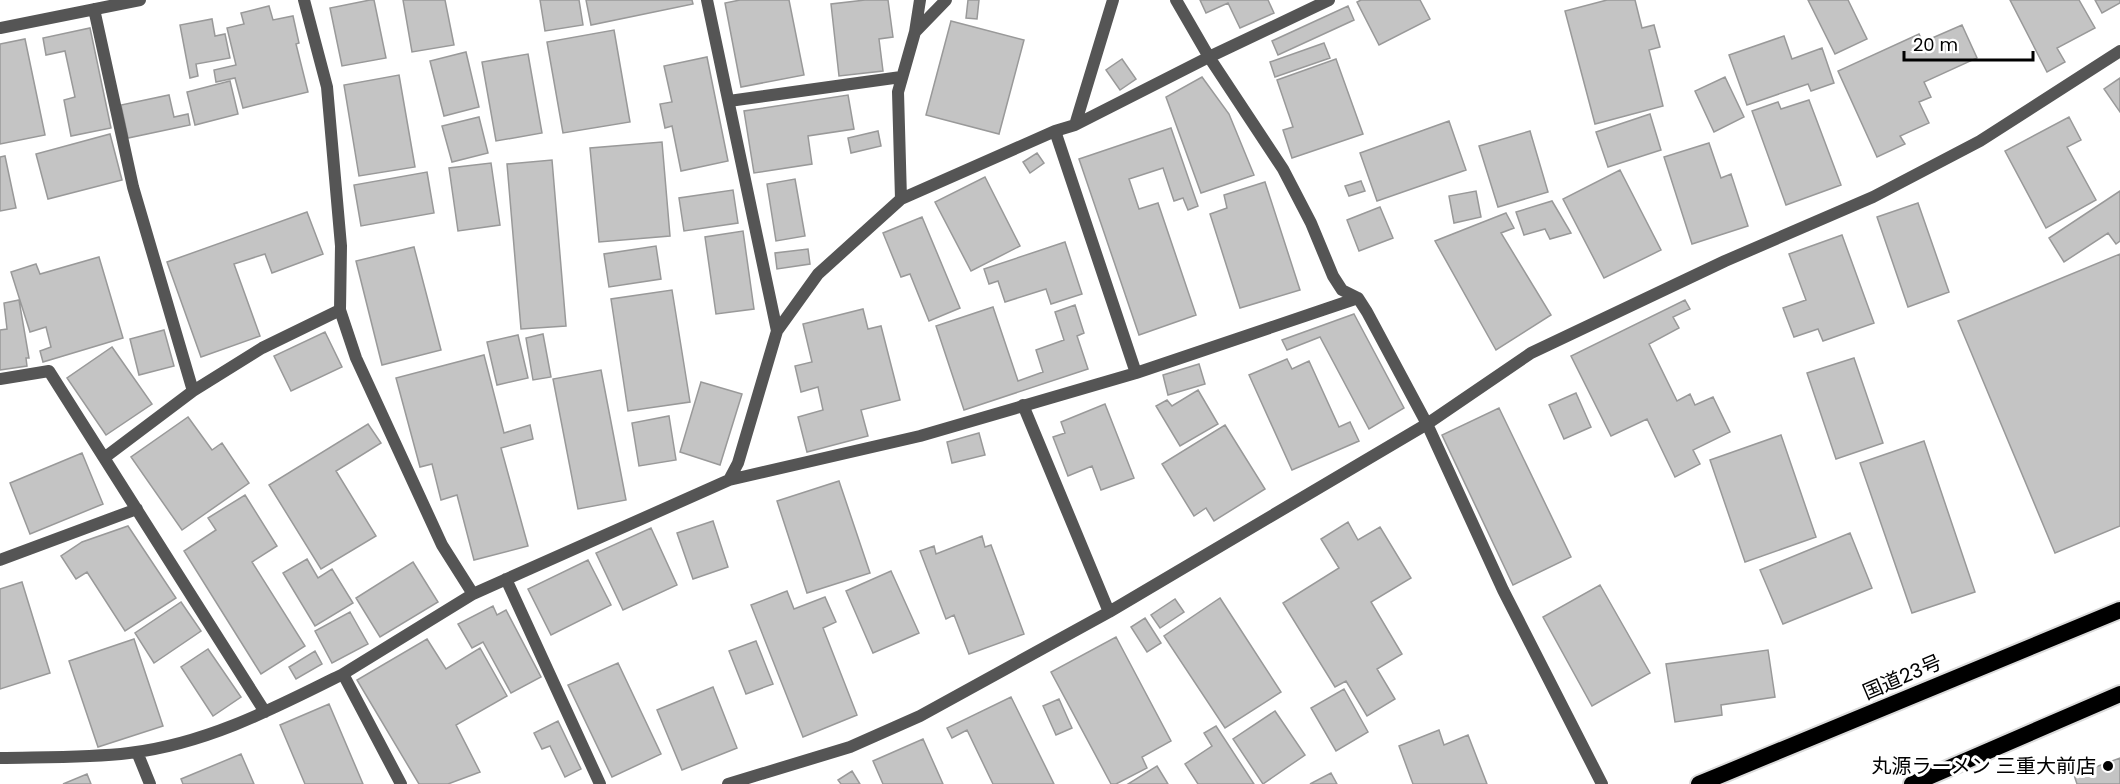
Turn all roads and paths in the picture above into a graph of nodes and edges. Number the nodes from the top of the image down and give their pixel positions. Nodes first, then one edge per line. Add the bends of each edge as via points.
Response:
1 (140, 0) edge
2 (304, 0) edge
3 (707, 0) edge
4 (920, 0) edge
5 (946, 0) edge
6 (1113, 0) edge
7 (1176, 0) edge
8 (1329, 0) edge
9 (94, 9) junction
10 (0, 28) edge
11 (915, 32) junction
12 (2120, 51) edge
13 (1209, 57) junction
14 (901, 77) junction
15 (729, 101) junction
16 (1075, 125) junction
17 (1055, 131) junction
18 (901, 199) junction
19 (1358, 298) junction
20 (340, 310) junction
21 (777, 331) junction
22 (1136, 373) junction
23 (0, 379) edge
24 (193, 391) junction
25 (1023, 405) junction
26 (1427, 424) junction
27 (104, 458) junction
28 (729, 480) junction
29 (137, 509) junction
30 (0, 560) edge
31 (506, 579) junction
32 (473, 594) junction
33 (2120, 610) edge
34 (1109, 612) junction
35 (343, 674) junction
36 (2120, 694) edge
37 (265, 712) junction
38 (137, 752) junction
39 (0, 758) edge
40 (150, 784) edge
41 (401, 784) edge
42 (600, 784) edge
43 (728, 784) edge
44 (1602, 784) edge
45 (1699, 784) edge
46 (1912, 784) edge

1 - 9 street
2 - 20 street via 327,87 341,246
3 - 15 street
4 - 11 street
5 - 11 street
6 - 16 street
7 - 13 street
8 - 13 street
9 - 10 street
9 - 24 street via 133,187
11 - 14 street
12 - 26 street via 1980,141 1873,196 1531,353
13 - 16 street
13 - 19 street via 1283,169 1342,290
14 - 15 street
14 - 18 street
15 - 21 street
16 - 17 street
17 - 18 street
17 - 22 street
18 - 21 street via 818,274
19 - 22 street
19 - 26 street
20 - 24 street via 262,348
20 - 32 street via 356,358 442,545
21 - 28 street via 738,463
22 - 25 street
23 - 27 street via 49,371
24 - 27 street
25 - 28 street via 920,436
25 - 34 street
26 - 34 street
26 - 44 street via 1503,590
27 - 29 street
28 - 31 street
29 - 30 street
29 - 37 street
31 - 32 street
31 - 42 street
32 - 35 street
33 - 45 highway, 国道23号
34 - 43 street via 920,716 850,747
35 - 37 street
35 - 41 street
36 - 46 highway
37 - 38 street via 195,740
38 - 39 street
38 - 40 street

